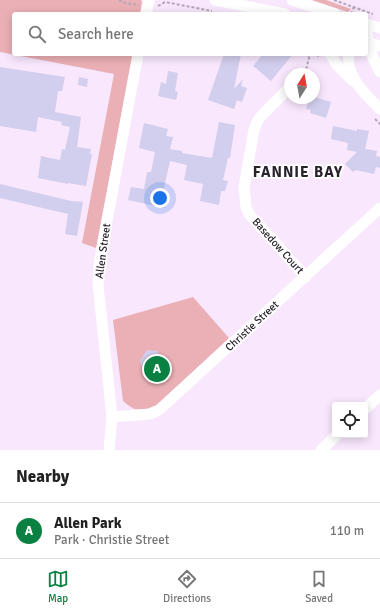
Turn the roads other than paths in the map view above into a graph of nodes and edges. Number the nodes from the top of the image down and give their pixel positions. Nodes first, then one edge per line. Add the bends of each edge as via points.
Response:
1 (292, 0) edge
2 (215, 6) edge
3 (268, 12) edge
4 (329, 12) edge
5 (368, 25) edge
6 (380, 28) edge
7 (368, 42) edge
8 (368, 45) edge
9 (380, 46) edge
10 (138, 56) edge
11 (331, 56) edge
12 (349, 56) edge
13 (380, 72) edge
14 (359, 86) junction
15 (284, 94) edge
16 (380, 109) edge
17 (380, 208) edge
18 (306, 277) junction
19 (380, 395) edge
20 (368, 406) edge
21 (112, 417) junction
22 (334, 438) edge
23 (109, 450) edge
24 (321, 450) edge

1 - 4 street
2 - 3 street
5 - 6 street
7 - 9 street
8 - 13 street
10 - 21 street, Allen Street via 99,264 98,284
11 - 14 street
12 - 14 street via 349,67
14 - 16 street
15 - 18 street, Basedow Court via 258,120 252,139 244,194 249,214
17 - 18 street, Christie Street
18 - 21 street, Christie Street via 159,410 150,414
19 - 20 street
21 - 23 street, Allen Street
22 - 24 street

